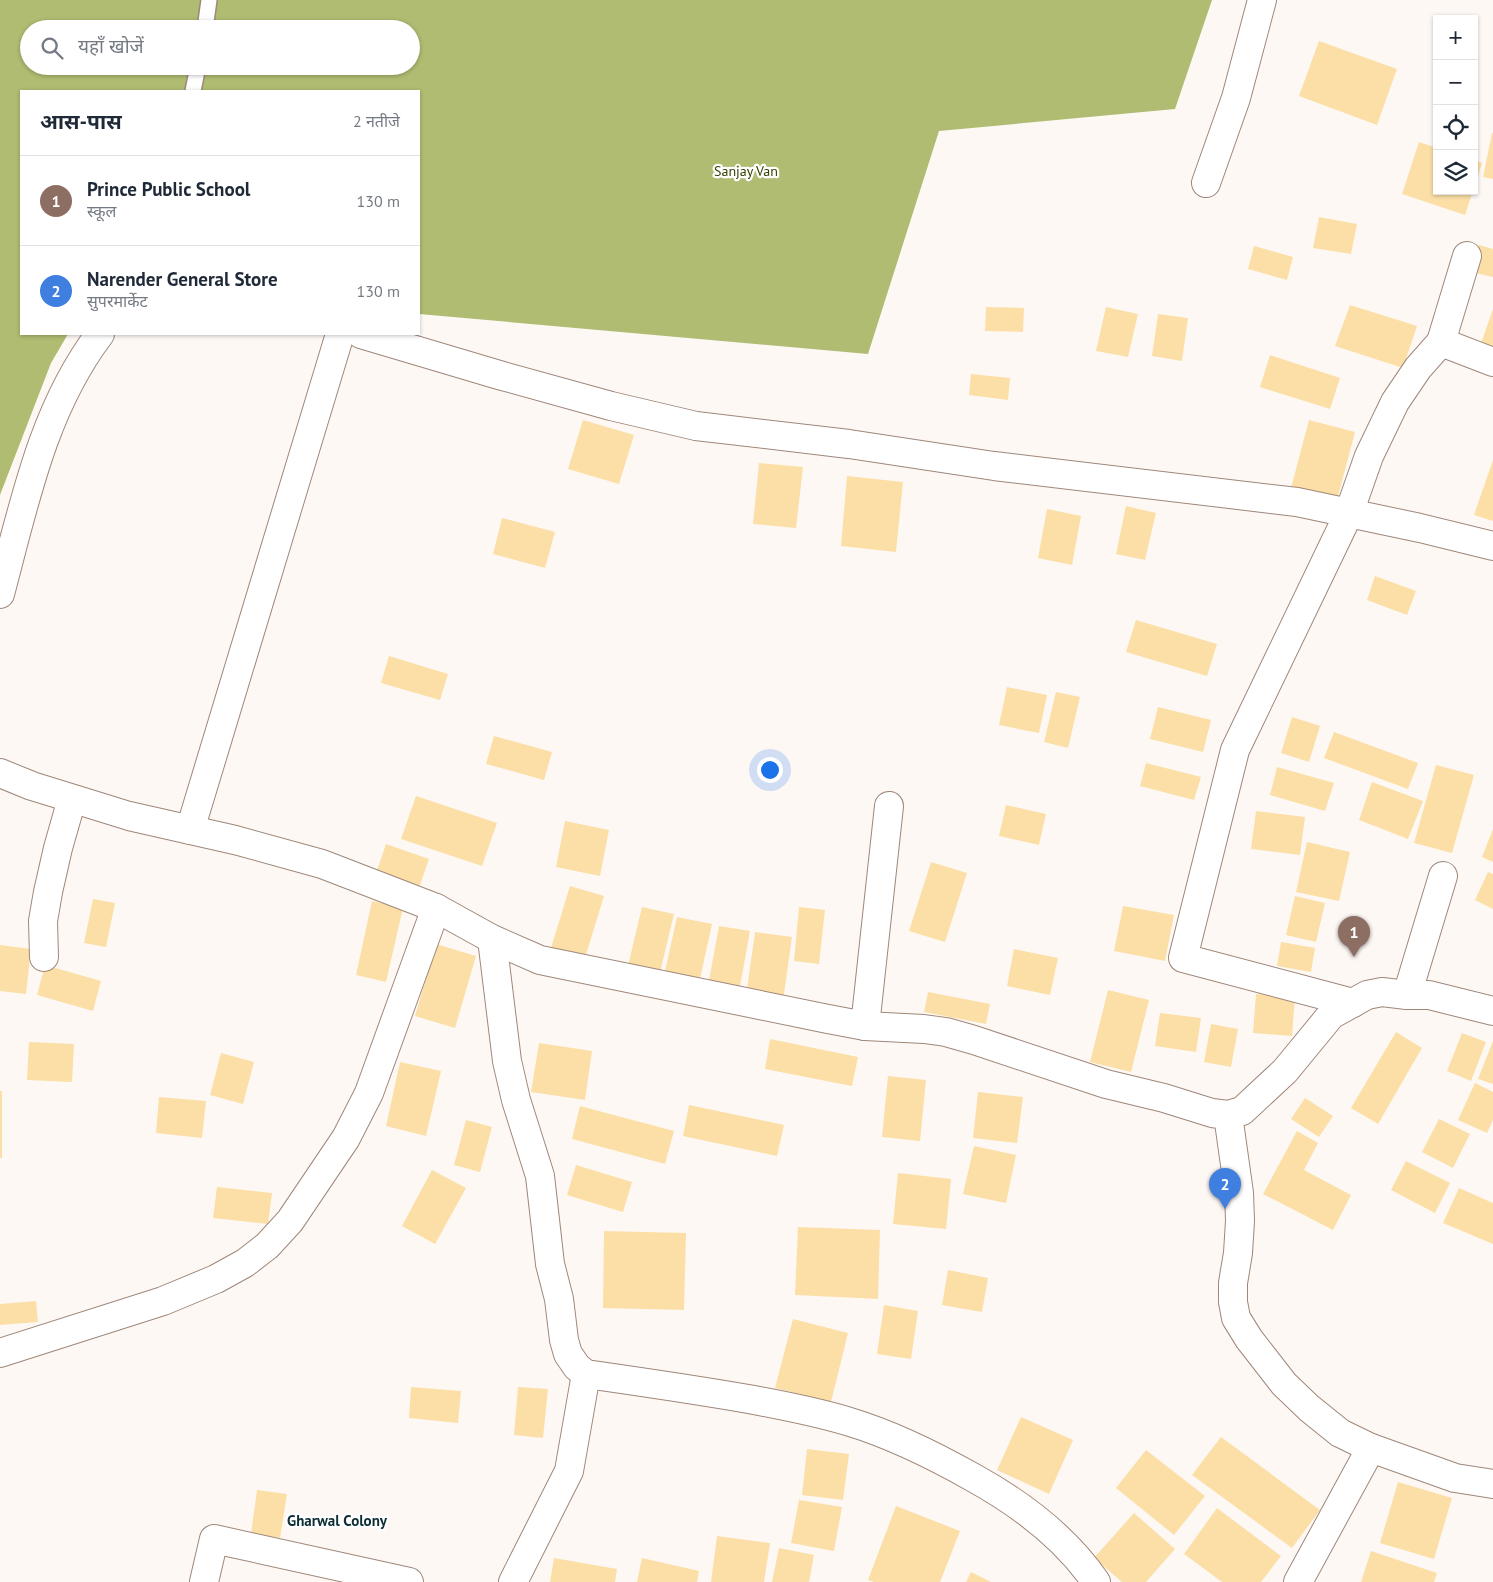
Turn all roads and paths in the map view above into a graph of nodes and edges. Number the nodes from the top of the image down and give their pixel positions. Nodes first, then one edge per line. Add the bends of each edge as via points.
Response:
1 (209, 0) edge
2 (1262, 0) edge
3 (206, 20) edge
4 (196, 75) edge
5 (193, 90) edge
6 (1206, 183) dead end
7 (1466, 256) dead end
8 (99, 335) edge
9 (340, 335) edge
10 (364, 335) edge
11 (1441, 342) junction
12 (1493, 362) edge
13 (1349, 513) junction
14 (1493, 546) edge
15 (0, 594) edge
16 (0, 773) edge
17 (72, 799) junction
18 (889, 806) dead end
19 (190, 830) junction
20 (1444, 876) dead end
21 (436, 908) junction
22 (492, 939) junction
23 (44, 957) dead end
24 (1407, 995) junction
25 (1353, 1003) junction
26 (1493, 1011) edge
27 (865, 1026) junction
28 (1228, 1115) junction
29 (0, 1352) edge
30 (586, 1374) junction
31 (1370, 1448) junction
32 (1493, 1484) edge
33 (204, 1582) edge
34 (410, 1582) edge
35 (513, 1582) edge
36 (1096, 1582) edge
37 (1298, 1582) edge

1 - 3 lane
2 - 6 street via 1236,98
4 - 5 lane
7 - 11 street
8 - 15 street via 64,392 35,464
9 - 19 street
10 - 13 street via 611,406 696,426 1297,502
11 - 12 street
11 - 13 street via 1394,402 1369,456
13 - 14 street
13 - 25 street via 1235,750 1183,958
16 - 17 street
17 - 19 street
17 - 23 street via 48,892 43,922
18 - 27 street
19 - 21 street via 322,864
20 - 24 street
21 - 22 street
21 - 29 street via 369,1093 346,1138 315,1186 290,1222 268,1246 216,1279 163,1301
22 - 27 street via 540,960
22 - 30 street via 507,1061 540,1176 550,1264 559,1299 564,1340 568,1354
24 - 25 street via 1382,992 1367,995
24 - 26 street via 1429,995
25 - 28 street via 1331,1016 1285,1072 1242,1111
27 - 28 street via 946,1032 1106,1084
28 - 31 street via 1240,1193 1240,1229 1233,1283 1236,1318 1284,1384 1340,1433
30 - 35 street via 569,1471
30 - 36 street via 804,1410 851,1422 892,1438 948,1463 1003,1494 1044,1524
31 - 32 street via 1456,1478
31 - 37 street
33 - 34 street via 214,1539

